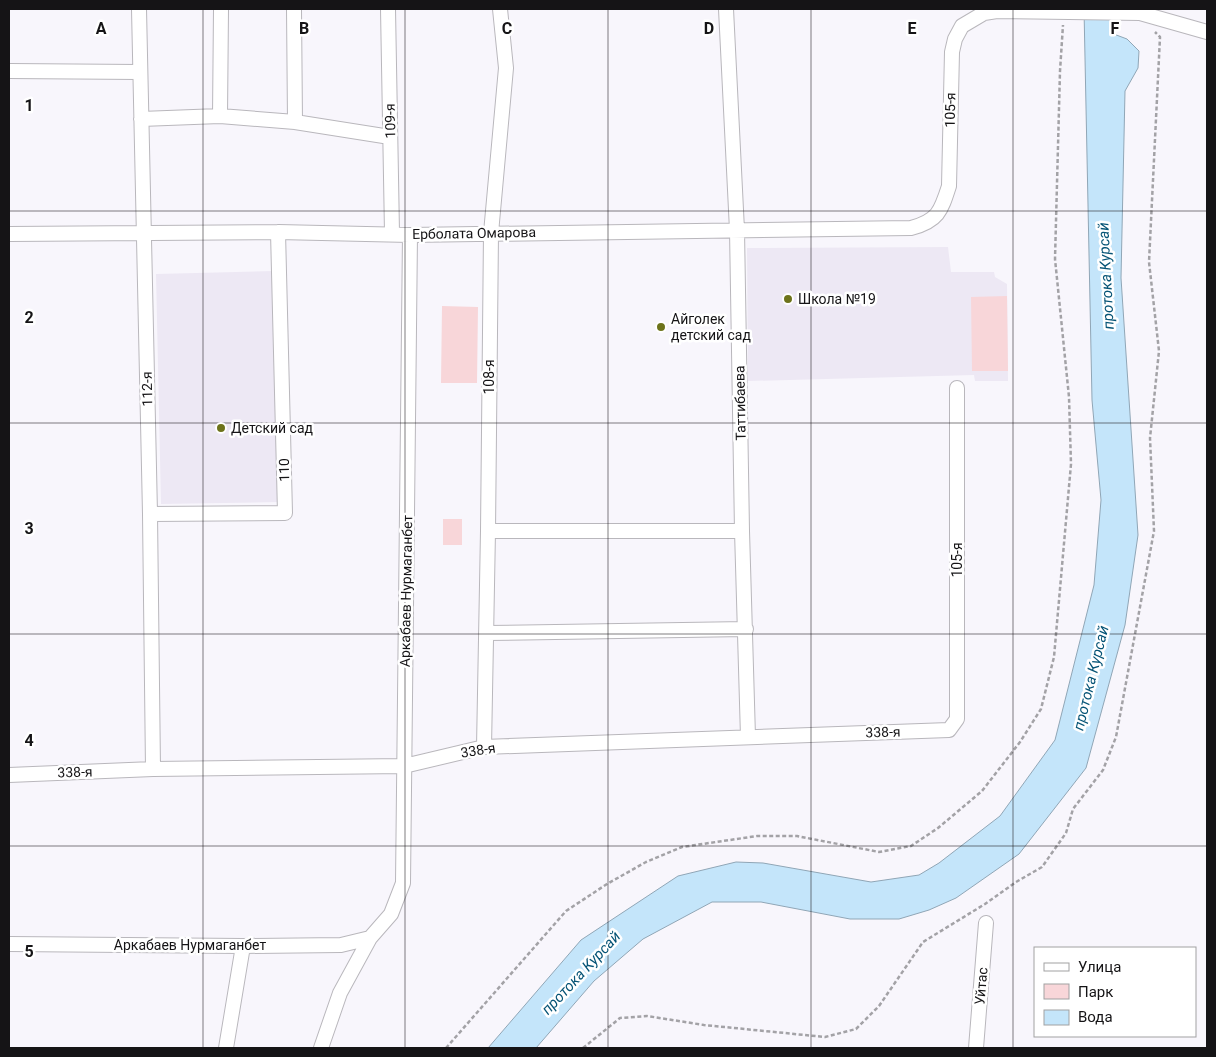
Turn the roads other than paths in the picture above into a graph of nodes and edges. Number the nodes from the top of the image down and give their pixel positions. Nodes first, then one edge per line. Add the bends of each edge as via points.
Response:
1 (139, 9) edge
2 (221, 9) edge
3 (294, 9) edge
4 (388, 9) edge
5 (500, 9) edge
6 (726, 9) edge
7 (1040, 10) edge
8 (968, 15) edge
9 (1207, 32) edge
10 (9, 71) edge
11 (139, 72) junction
12 (220, 116) junction
13 (141, 119) junction
14 (295, 122) junction
15 (390, 137) junction
16 (937, 215) joint
17 (737, 230) junction
18 (278, 232) junction
19 (491, 233) junction
20 (9, 234) edge
21 (143, 234) junction
22 (392, 234) junction
23 (410, 234) junction
24 (957, 388) dead end
25 (150, 514) junction
26 (488, 531) junction
27 (742, 531) junction
28 (746, 629) junction
29 (486, 633) junction
30 (949, 730) joint
31 (748, 737) junction
32 (484, 747) junction
33 (404, 766) junction
34 (153, 769) junction
35 (9, 775) edge
36 (986, 923) dead end
37 (370, 938) junction
38 (9, 944) edge
39 (243, 946) junction
40 (226, 1048) edge
41 (322, 1048) edge
42 (976, 1048) edge

1 - 11 street, 112-я
2 - 12 street
3 - 14 street
4 - 15 street, 109-я
5 - 19 street, 108-я via 506,68
6 - 17 street, Таттибаева
7 - 8 street
7 - 9 street via 1140,14
8 - 16 street, 105-я via 952,52 948,186
10 - 11 street
11 - 13 street, 112-я
12 - 13 street
12 - 14 street
13 - 21 street, 112-я
14 - 15 street
15 - 22 street, 109-я
16 - 17 street, Ерболата Омарова via 911,228
17 - 19 street, Ерболата Омарова
17 - 27 street, Таттибаева
18 - 21 street, Ерболата Омарова
18 - 22 street, Ерболата Омарова
18 - 25 street, 110 via 285,513
19 - 23 street, Ерболата Омарова
19 - 26 street, 108-я
20 - 21 street, Ерболата Омарова
21 - 25 street, 112-я
22 - 23 street, Ерболата Омарова
23 - 33 street, Аркабаев Нурмаганбет
24 - 30 street, 105-я via 957,719
25 - 34 street, 112-я
26 - 27 street
26 - 29 street, 108-я
27 - 28 street, Таттибаева
28 - 29 street
28 - 31 street, Таттибаева
29 - 32 street, 108-я
30 - 31 street, 338-я
31 - 32 street, 338-я
32 - 33 street, 338-я
33 - 34 street, 338-я
33 - 37 street, Аркабаев Нурмаганбет via 403,884 391,914
34 - 35 street, 338-я
36 - 42 street, Уйтас
37 - 39 street, Аркабаев Нурмаганбет via 341,945
37 - 41 street, Аркабаев Нурмаганбет via 340,993
38 - 39 street, Аркабаев Нурмаганбет
39 - 40 street

